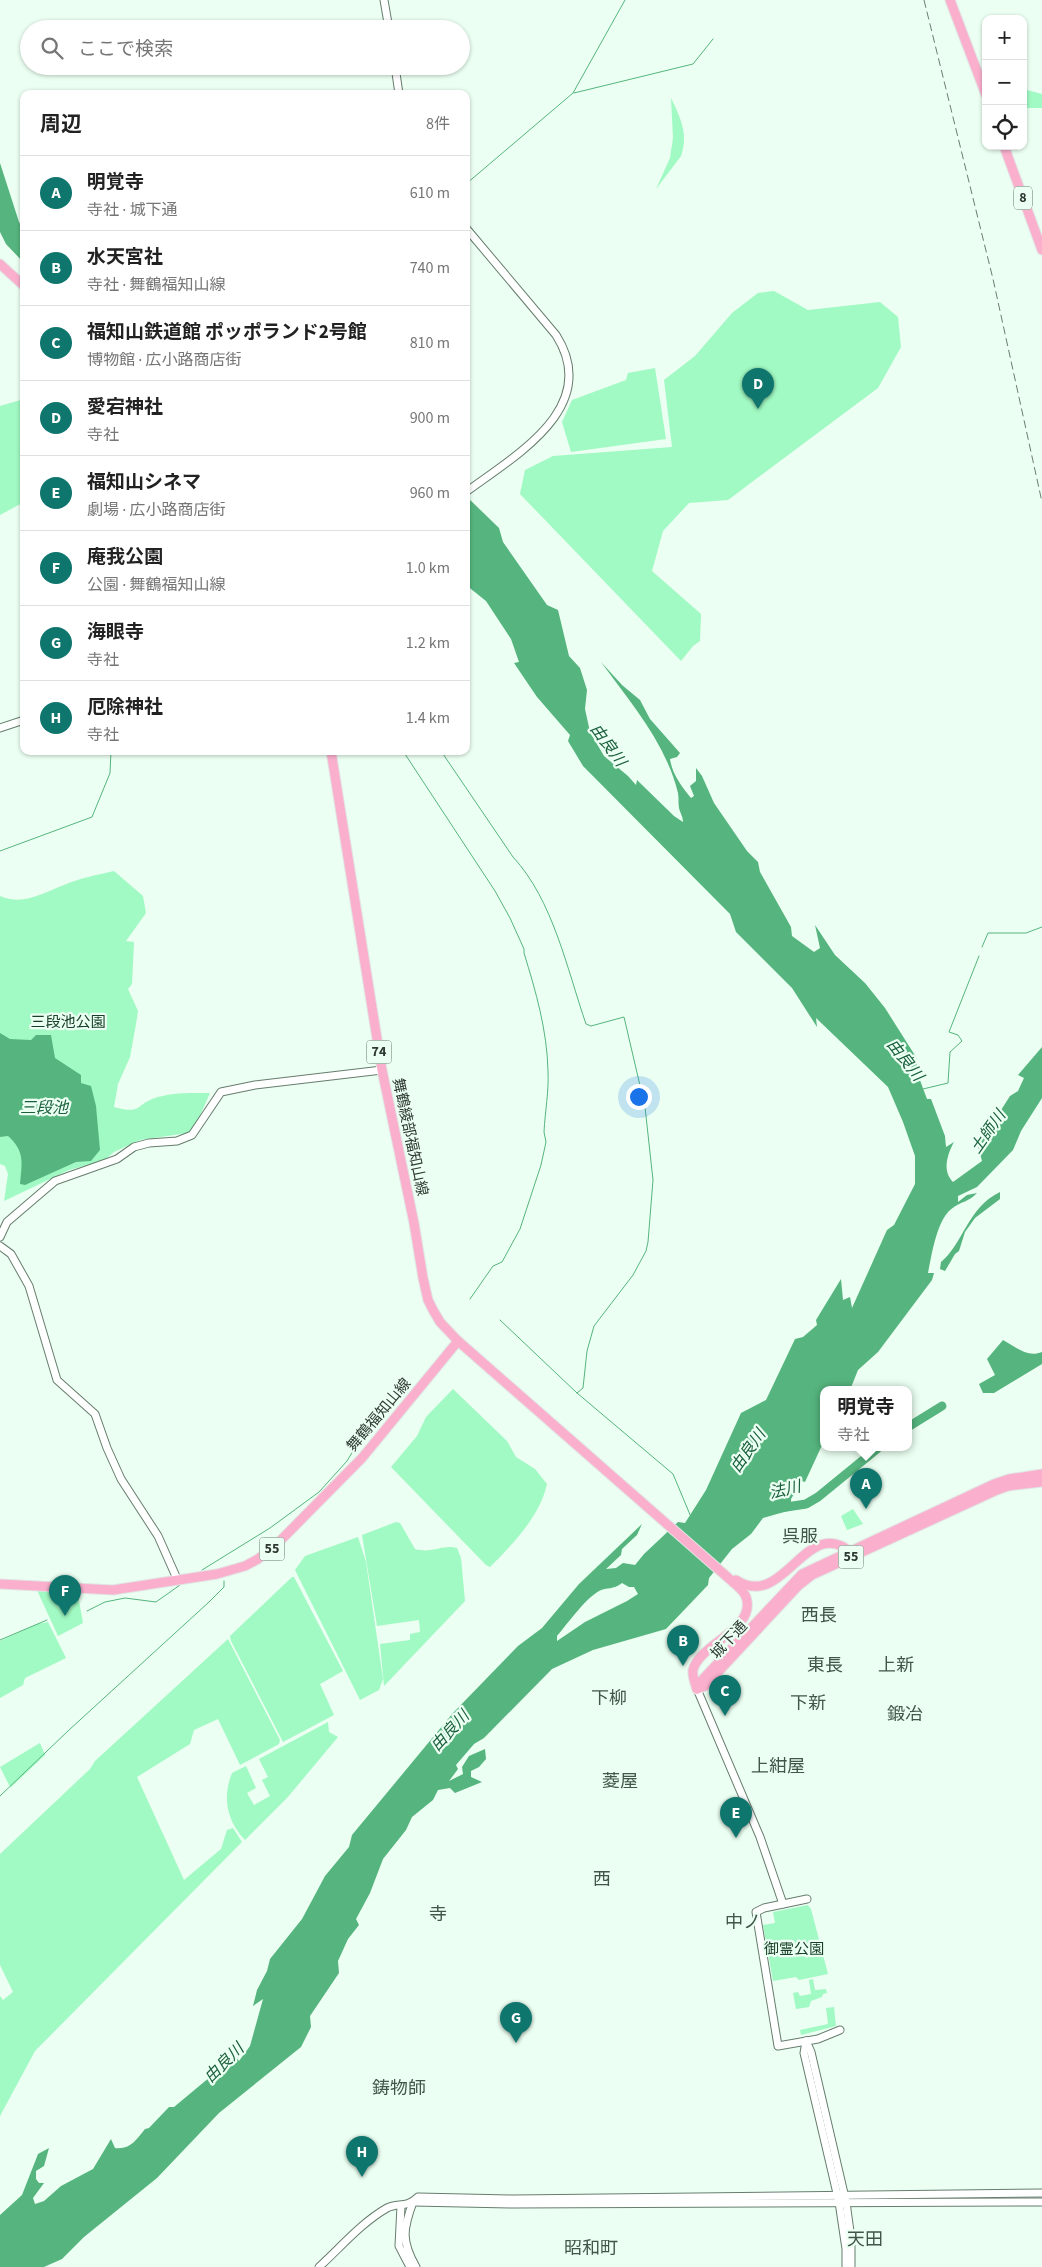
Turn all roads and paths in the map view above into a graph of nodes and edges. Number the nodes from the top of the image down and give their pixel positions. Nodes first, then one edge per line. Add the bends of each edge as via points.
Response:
1 (384, 0) edge
2 (950, 0) edge
3 (387, 20) edge
4 (396, 75) edge
5 (982, 84) edge
6 (398, 90) edge
7 (1005, 150) edge
8 (470, 233) edge
9 (1042, 250) edge
10 (0, 264) edge
11 (20, 282) edge
12 (470, 489) edge
13 (20, 721) edge
14 (0, 728) edge
15 (332, 755) edge
16 (382, 1070) junction
17 (0, 1237) edge
18 (0, 1246) edge
19 (462, 1344) junction
20 (1042, 1474) edge
21 (1009, 1479) junction
22 (1042, 1480) edge
23 (852, 1553) junction
24 (178, 1581) junction
25 (0, 1584) edge
26 (747, 1591) junction
27 (697, 1689) junction
28 (807, 1898) dead end
29 (783, 1904) junction
30 (840, 2030) dead end
31 (806, 2041) junction
32 (1042, 2193) edge
33 (842, 2198) junction
34 (413, 2202) junction
35 (1042, 2202) edge
36 (402, 2206) junction
37 (319, 2267) edge
38 (410, 2267) edge
39 (416, 2267) edge
40 (846, 2267) edge
41 (852, 2267) edge

1 - 3 street
2 - 5 main road
4 - 6 street
7 - 9 main road, 8
8 - 12 street via 540,313 564,348 568,361 563,403 549,426
10 - 11 main road
13 - 14 street
15 - 16 main road, 舞鶴綾部福知山線 / 74
16 - 17 street via 221,1092 192,1134 170,1142 134,1147 117,1159 55,1181 7,1222
16 - 19 main road, 舞鶴綾部福知山線 / 74 via 428,1300 440,1322
18 - 24 street via 11,1254 29,1286 57,1380 95,1414 121,1479 158,1536
19 - 24 main road, 舞鶴福知山線 / 55 via 362,1458 269,1551 230,1571
19 - 26 main road
20 - 21 main road, 城下通 / 55
21 - 22 main road, 城下通 / 55
21 - 23 main road, 城下通 / 55
22 - 23 main road, 城下通 / 55 via 997,1490
23 - 26 main road, 55 via 832,1543 816,1547 769,1585
23 - 27 main road, 城下通 / 55 via 811,1568 790,1585
24 - 25 main road, 舞鶴福知山線 / 55 via 113,1590
26 - 27 main road via 747,1607 740,1622 695,1666 693,1675
27 - 29 street via 760,1837
28 - 29 street
29 - 31 street via 756,1912 778,2046
30 - 31 street
31 - 33 street
32 - 33 street
33 - 34 street via 531,2204
33 - 35 street
33 - 40 street
33 - 41 street via 851,2238
34 - 36 street
34 - 39 street via 404,2231
36 - 37 street via 389,2207 375,2216
36 - 38 street via 398,2246

